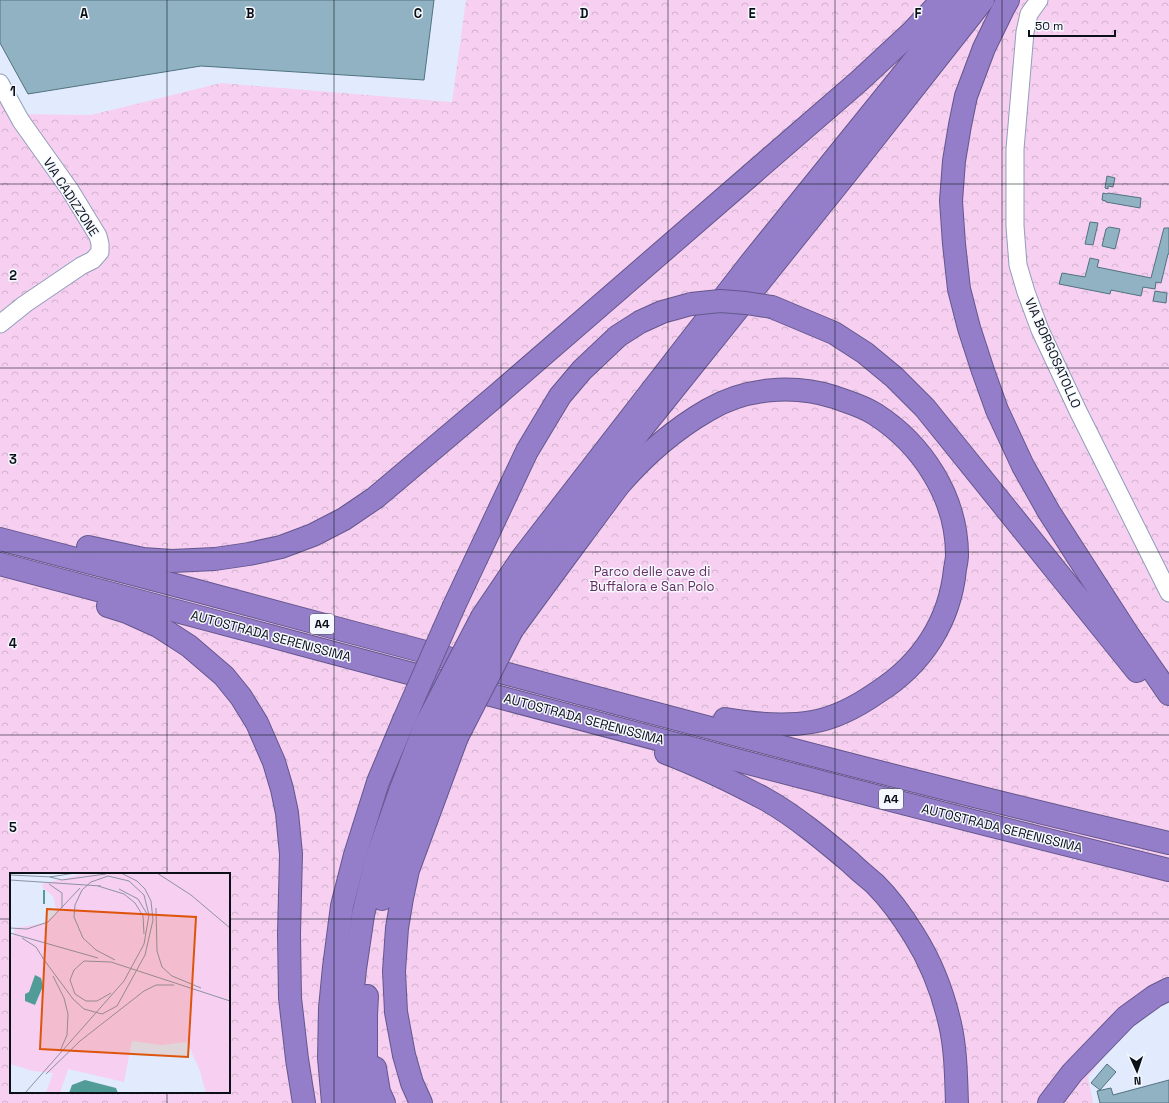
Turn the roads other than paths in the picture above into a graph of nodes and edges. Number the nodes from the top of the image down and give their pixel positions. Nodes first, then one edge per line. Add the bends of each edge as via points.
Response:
1 (942, 0) edge
2 (962, 0) edge
3 (984, 0) edge
4 (1008, 0) edge
5 (1039, 0) edge
6 (0, 83) edge
7 (0, 324) edge
8 (0, 526) edge
9 (0, 539) edge
10 (0, 564) edge
11 (0, 573) edge
12 (1169, 593) edge
13 (497, 624) junction
14 (1169, 694) edge
15 (1169, 708) edge
16 (644, 711) junction
17 (613, 727) junction
18 (442, 732) junction
19 (1169, 843) edge
20 (1169, 870) edge
21 (1169, 989) edge
22 (366, 1015) junction
23 (1072, 1073) junction
24 (304, 1103) edge
25 (332, 1103) edge
26 (351, 1103) edge
27 (367, 1103) edge
28 (384, 1103) edge
29 (421, 1103) edge
30 (957, 1103) edge
31 (1049, 1103) edge
32 (1058, 1103) edge

1 - 8 highway via 858,82 491,400 375,498 344,519 313,535 281,547 215,560 172,561 143,559
2 - 13 highway via 739,277 522,558
3 - 13 highway via 640,431 534,567
4 - 14 highway via 984,48 966,96 960,125 951,201 959,289 982,371 1023,466 1049,512
5 - 12 street, VIA BORGOSATOLLO via 1029,14 1025,32 1015,149 1018,265 1043,336
6 - 7 street, VIA CADIZZONE via 21,120 70,190 98,236 100,244 100,252 93,260 25,304
9 - 16 highway, AUTOSTRADA SERENISSIMA / A4
10 - 17 highway, AUTOSTRADA SERENISSIMA / A4
11 - 24 highway via 126,612 158,626 189,646 224,676 257,723 274,762 287,813 291,854 290,998
13 - 16 highway via 550,578 620,485 652,451 710,409 739,396 767,391 799,390 825,394 872,412 913,445 930,467 942,490 950,511 957,555 949,602 942,619 934,636 907,670 892,684 854,708 814,722 749,723 693,714
13 - 18 highway, bridge
13 - 18 highway, bridge
15 - 25 highway, bridge via 925,408 865,353 834,333 772,307 746,303 720,301 691,304 662,312 640,322 618,336 582,370 560,396 527,451 454,606 378,782 355,854 342,906 330,1008 329,1058
16 - 19 highway, AUTOSTRADA SERENISSIMA / A4 via 1052,816
17 - 20 highway, AUTOSTRADA SERENISSIMA / A4
17 - 30 highway via 766,800 832,847 876,885 914,934 936,980 951,1026
18 - 22 highway via 414,796 391,864 377,918 369,969
18 - 26 highway via 399,794 376,860 363,915 355,969 351,1008
18 - 29 highway via 402,898 394,971 396,1012 404,1055
21 - 23 highway via 1126,1017
22 - 27 highway
22 - 28 highway via 379,1092
23 - 31 highway
23 - 32 highway

